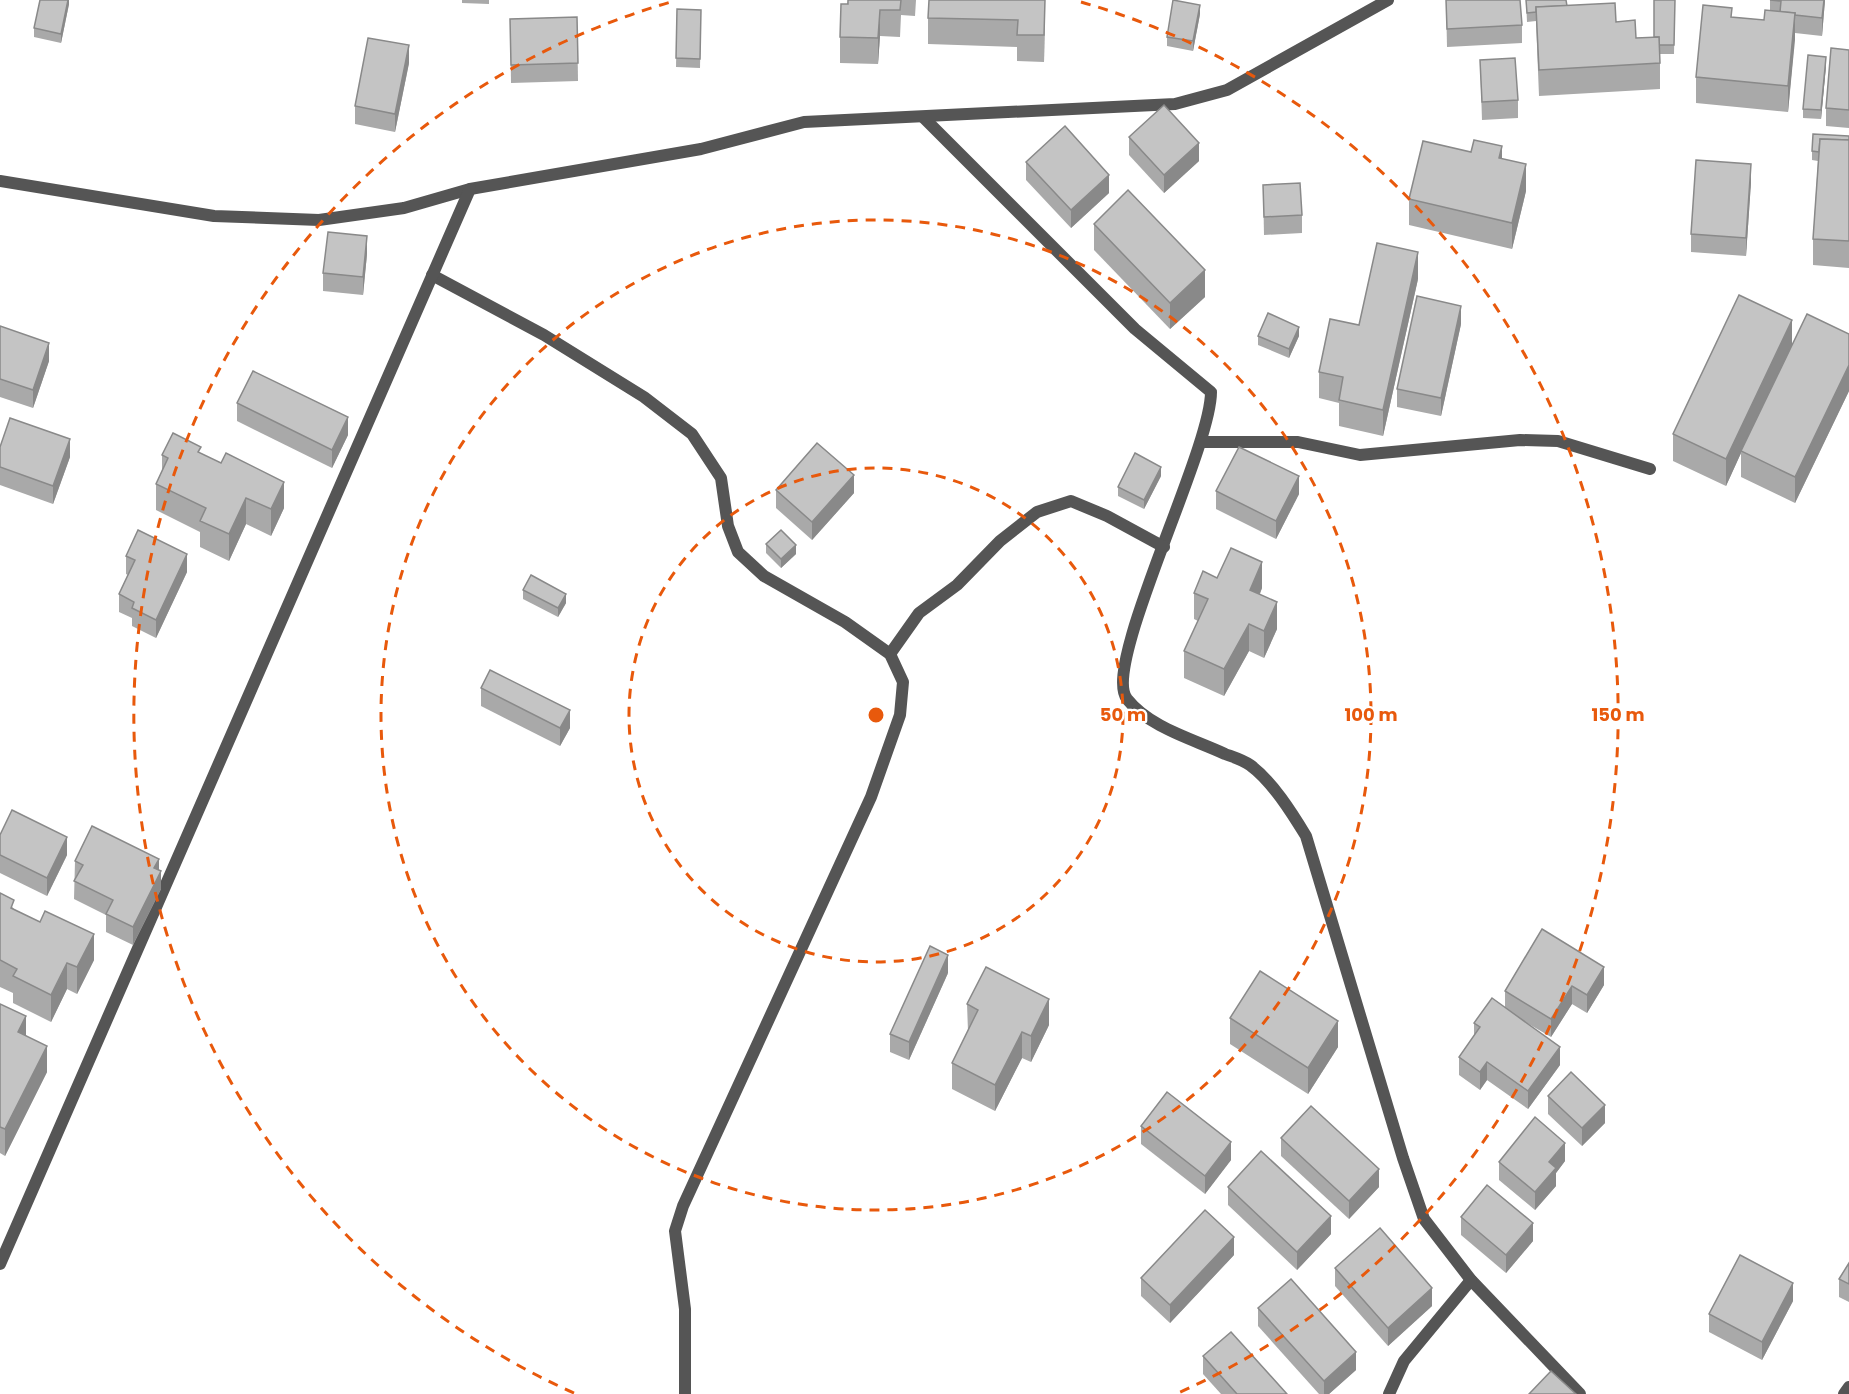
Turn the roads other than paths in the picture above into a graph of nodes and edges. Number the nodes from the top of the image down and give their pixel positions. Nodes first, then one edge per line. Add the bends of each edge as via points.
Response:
1 (1388, 0) edge
2 (1369, 5) edge
3 (923, 117) junction
4 (0, 181) edge
5 (470, 189) junction
6 (432, 275) junction
7 (1202, 442) junction
8 (1650, 469) dead end
9 (1164, 547) junction
10 (890, 654) junction
11 (0, 1264) edge
12 (1472, 1280) junction
13 (1849, 1387) edge
14 (685, 1394) edge
15 (1389, 1394) edge
16 (1580, 1394) edge
17 (1844, 1394) edge

1 - 2 street
2 - 3 street via 1227,90 1174,104
3 - 5 street via 804,122 701,148
3 - 7 street via 1135,329 1211,392 1211,409
4 - 5 street via 214,216 319,220 404,208
5 - 6 street
6 - 10 street via 544,335 644,397 692,434 721,478 728,526 738,552 764,576 845,622
6 - 11 street
7 - 8 street via 1298,442 1360,455 1520,440 1558,441
7 - 9 street
9 - 10 street via 1071,501 1037,512 1000,541 957,585 919,613
9 - 12 street via 1130,639 1123,667 1125,696 1142,716 1250,765 1306,836 1424,1219
10 - 14 street via 903,682 900,715 871,797 675,1231 685,1309
12 - 15 street via 1404,1361
12 - 16 street
13 - 17 street

